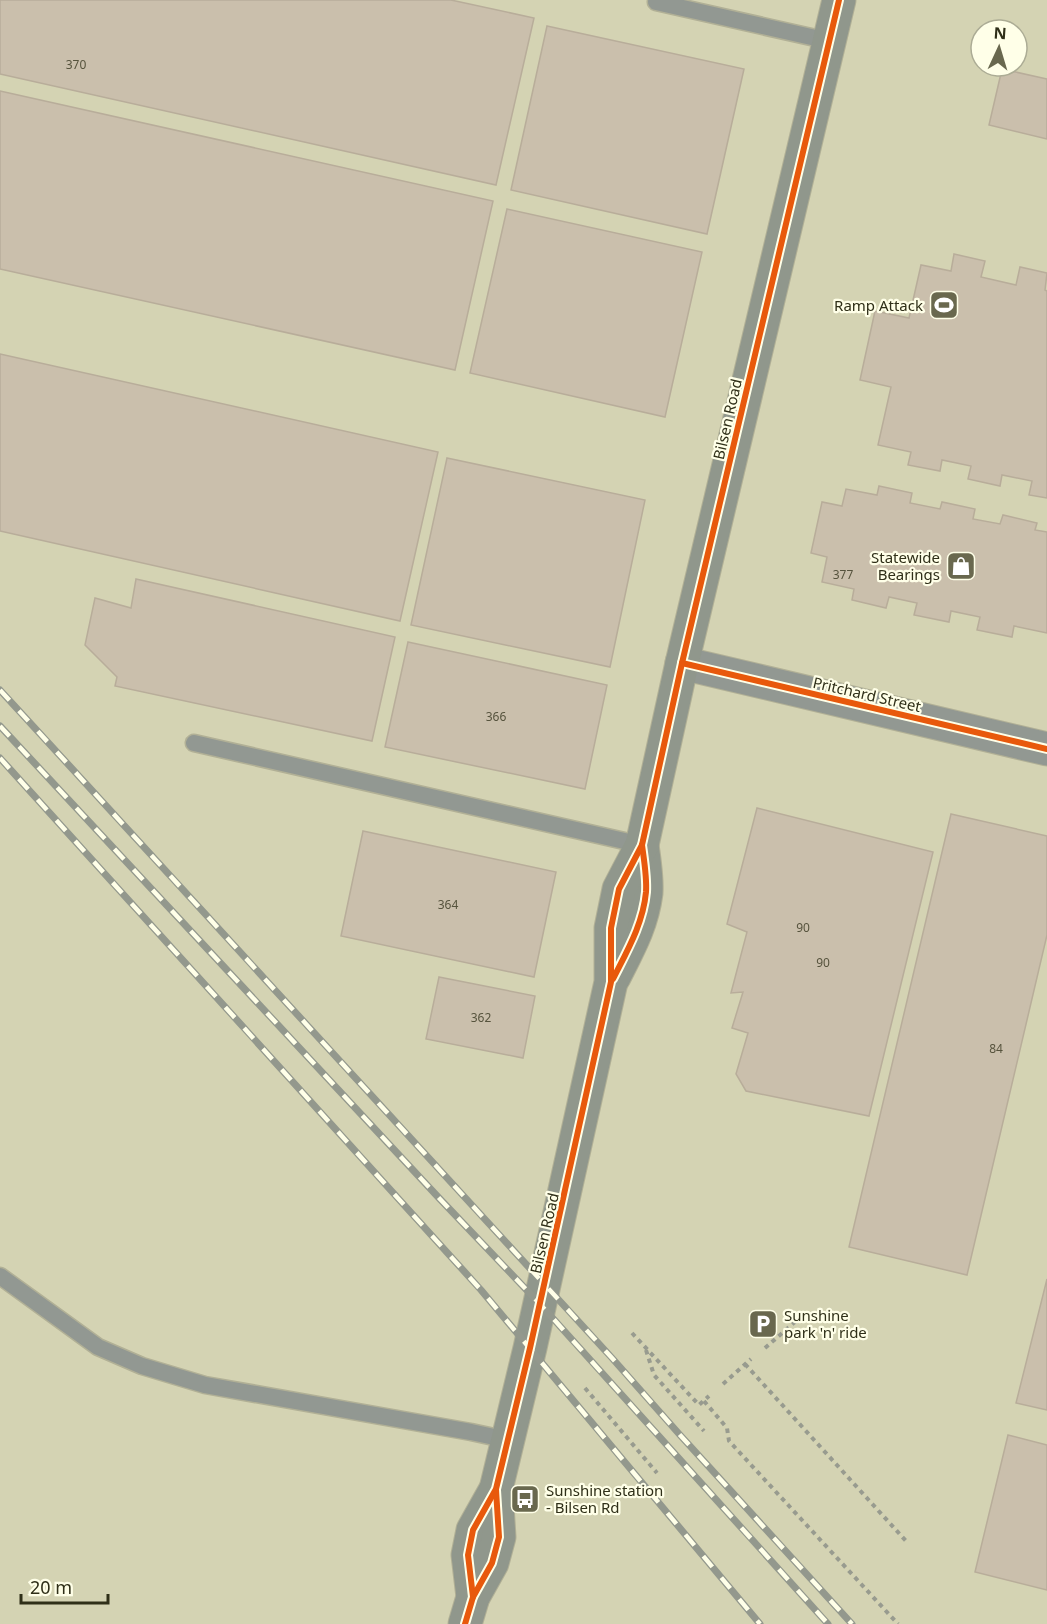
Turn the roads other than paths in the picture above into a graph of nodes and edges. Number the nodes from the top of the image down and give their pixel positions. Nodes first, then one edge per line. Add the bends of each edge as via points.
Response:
1 (839, 0) edge
2 (654, 1) edge
3 (829, 41) junction
4 (682, 663) junction
5 (194, 743) dead end
6 (1047, 749) edge
7 (642, 845) junction
8 (0, 1276) edge
9 (508, 1440) junction
10 (469, 1611) edge

1 - 3 street, Bilsen Road
2 - 3 lane
3 - 4 street, Bilsen Road
4 - 6 street, Pritchard Street
4 - 7 street, Bilsen Road
5 - 7 lane
7 - 9 street, Bilsen Road via 619,889 611,928 611,982
8 - 9 lane via 98,1347 142,1366 205,1385
9 - 10 street, Bilsen Road via 496,1489 473,1530 468,1556

